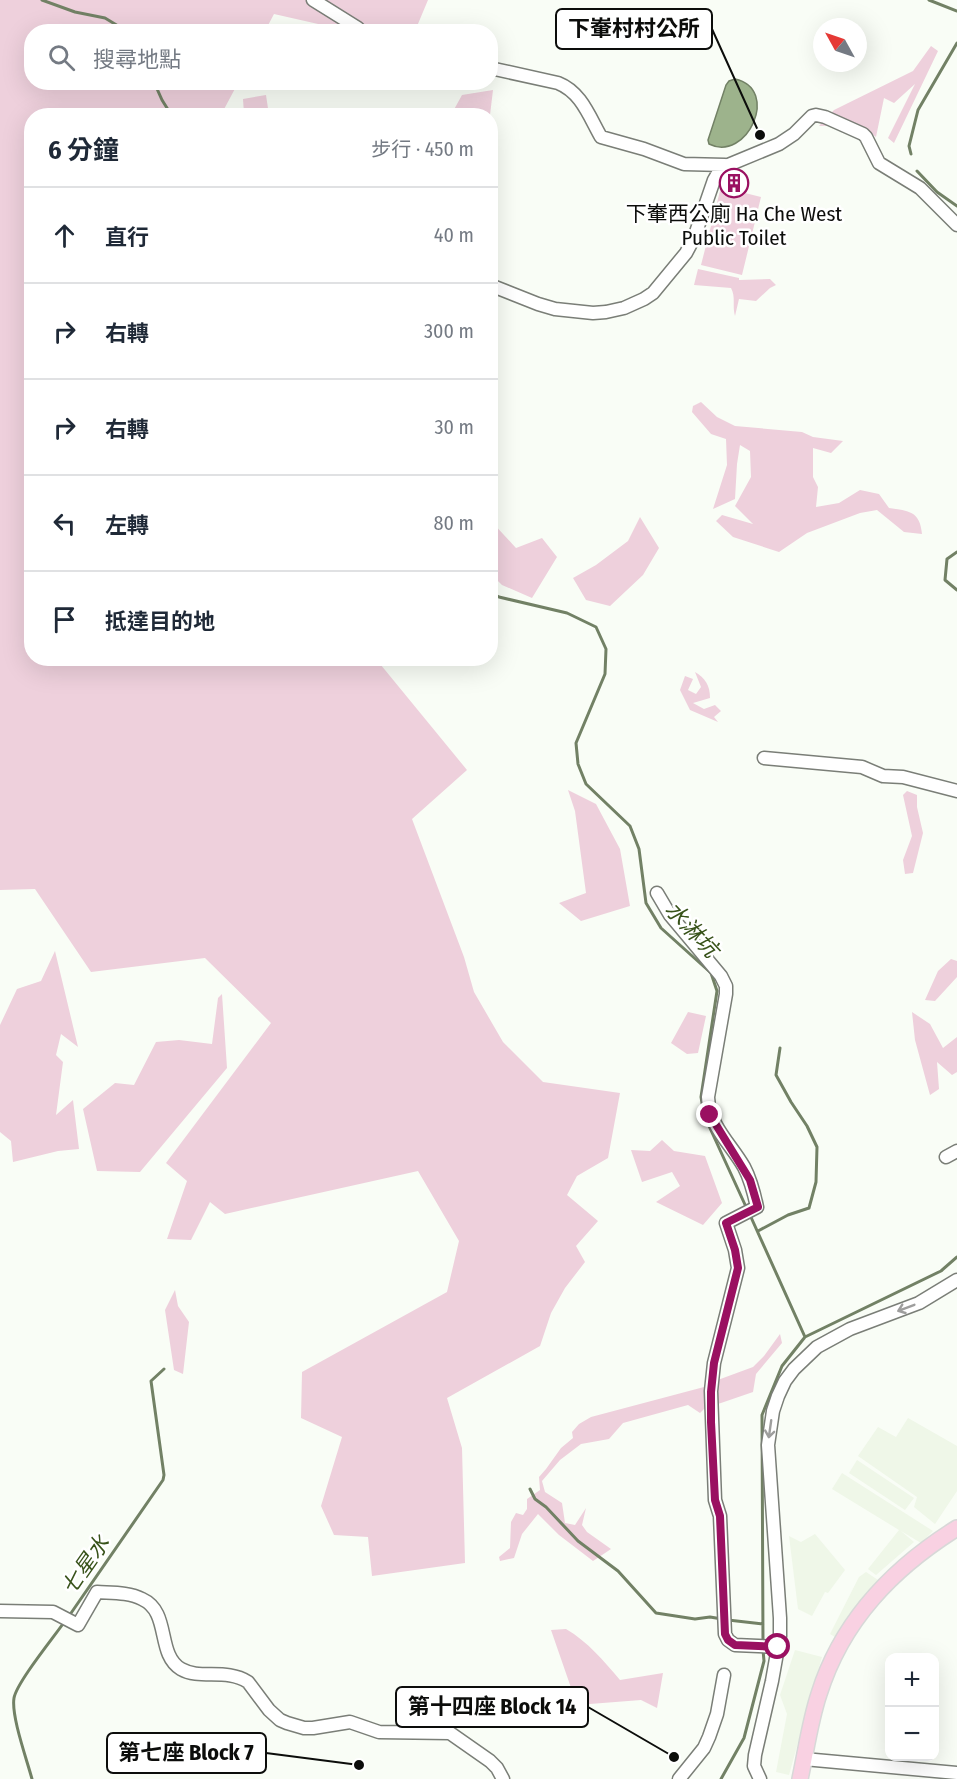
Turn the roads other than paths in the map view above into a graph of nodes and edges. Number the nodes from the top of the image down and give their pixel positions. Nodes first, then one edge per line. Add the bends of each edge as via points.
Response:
1 (313, 0) edge
2 (350, 24) edge
3 (498, 70) edge
4 (725, 165) junction
5 (957, 225) edge
6 (498, 288) edge
7 (764, 758) dead end
8 (957, 790) edge
9 (657, 893) dead end
10 (957, 1280) edge
11 (957, 1528) edge
12 (0, 1611) edge
13 (775, 1647) junction
14 (724, 1675) dead end
15 (804, 1759) junction
16 (957, 1773) edge
17 (503, 1779) edge
18 (679, 1779) edge
19 (760, 1779) edge
20 (800, 1779) edge

1 - 2 street
3 - 4 street via 567,87 580,99 601,136 684,165
4 - 5 street via 779,144 812,116 820,115 863,134 879,163 920,189
4 - 6 street via 714,180 690,246 644,299 606,312 575,312 538,304
7 - 8 street via 862,767 883,776
9 - 13 street via 726,986 708,1097 710,1115 750,1180 758,1207 726,1223 738,1268 714,1363 711,1392 715,1500 720,1516 725,1634 735,1645
10 -> 13 street via 919,1303 850,1329 817,1347 781,1388 772,1411 768,1445 780,1618
11 - 15 main road via 900,1569 855,1621 819,1693
12 - 17 street via 53,1612 78,1625 97,1592 137,1596 154,1608 170,1656 178,1667 243,1678 274,1715 288,1723 313,1728 350,1722 379,1732 450,1733 490,1761
13 - 19 street via 755,1755 754,1766
14 - 18 street via 717,1714 704,1748
15 - 16 street
15 - 20 main road

